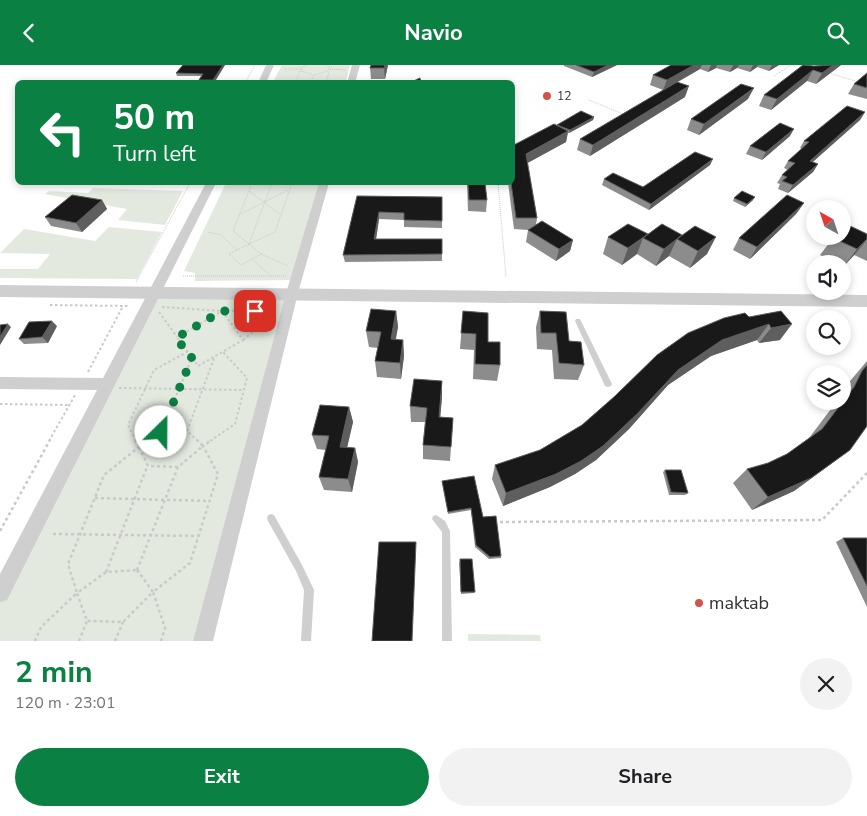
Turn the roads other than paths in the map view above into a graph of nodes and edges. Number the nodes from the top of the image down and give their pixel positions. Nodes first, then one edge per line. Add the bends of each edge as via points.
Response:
1 (270, 65) edge
2 (356, 65) edge
3 (263, 80) edge
4 (352, 80) edge
5 (210, 185) edge
6 (323, 185) edge
7 (0, 291) edge
8 (155, 293) junction
9 (292, 293) junction
10 (867, 301) edge
11 (578, 321) dead end
12 (0, 383) edge
13 (608, 384) dead end
14 (113, 386) junction
15 (271, 518) dead end
16 (436, 519) dead end
17 (0, 593) edge
18 (203, 641) edge
19 (306, 641) edge
20 (447, 641) edge

1 - 3 street
2 - 4 street
5 - 8 street
6 - 9 street
7 - 8 street
8 - 9 street
8 - 14 street
9 - 10 street
9 - 18 street
11 - 13 lane
12 - 14 street
14 - 17 street
15 - 19 lane via 309,589
16 - 20 lane via 446,531

